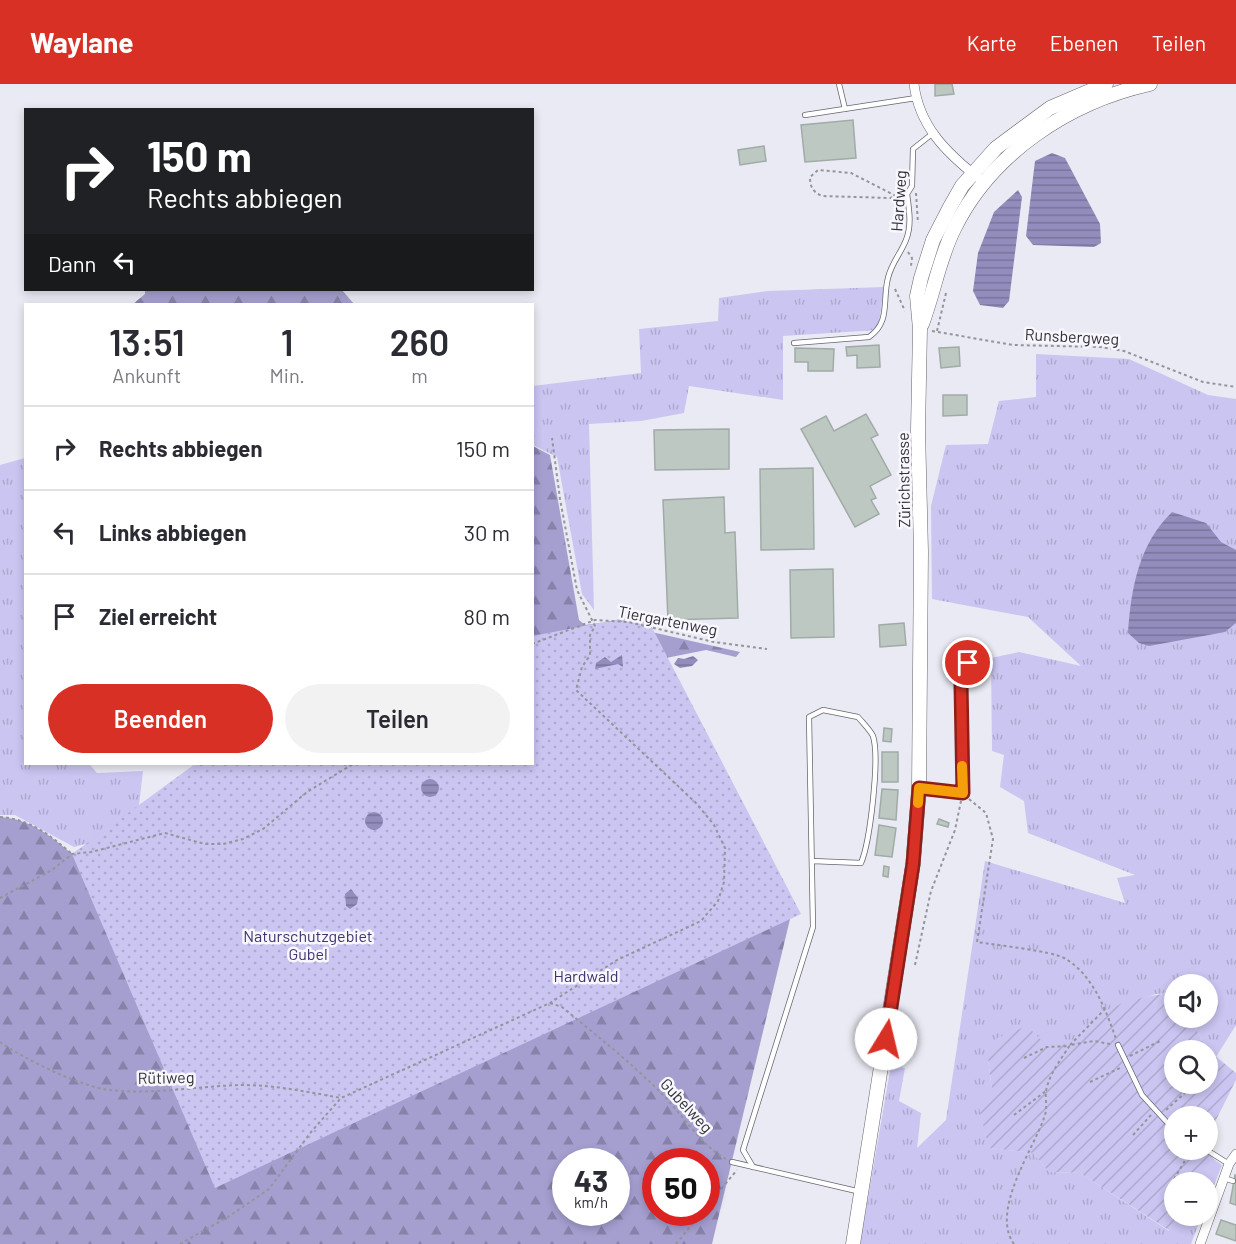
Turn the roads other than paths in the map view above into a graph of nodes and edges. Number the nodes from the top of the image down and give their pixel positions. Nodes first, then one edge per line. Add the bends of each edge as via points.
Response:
1 (839, 84) edge
2 (914, 84) edge
3 (1107, 84) edge
4 (1150, 84) edge
5 (916, 98) junction
6 (845, 108) junction
7 (805, 115) dead end
8 (932, 134) junction
9 (972, 173) junction
10 (984, 183) junction
11 (920, 329) junction
12 (794, 343) dead end
13 (968, 663) dead end
14 (919, 788) junction
15 (812, 861) junction
16 (1118, 1045) road end
17 (1164, 1120) edge
18 (1236, 1154) edge
19 (1218, 1157) edge
20 (732, 1162) road end
21 (1229, 1164) junction
22 (753, 1167) junction
23 (861, 1192) junction
24 (853, 1244) edge
25 (1200, 1244) edge

1 - 6 lane
2 - 5 street
3 - 9 main road, Zürichstrasse via 1059,103 1033,119
4 - 10 main road, Zürichstrasse via 1114,94 1058,120 1033,136
5 - 6 lane
5 - 8 street
6 - 7 lane
8 - 9 street
8 - 12 lane, Hardweg via 913,149 912,186 907,194 911,218 907,240 889,274 886,309 878,331 869,337
9 - 10 street
9 - 11 main road, Zürichstrasse via 940,224 926,259 917,296
10 - 11 main road, Zürichstrasse via 947,244
11 - 14 main road, Zürichstrasse
13 - 14 lane via 961,684 963,793
14 - 23 main road, Zürichstrasse via 913,864
15 - 15 lane via 809,717 823,710 858,717 873,736 874,784 868,848 861,863
15 - 22 lane via 813,927 743,1150
16 - 17 lane via 1142,1095
18 - 21 street
19 - 21 lane
20 - 22 lane
21 - 25 street via 1228,1179
22 - 23 lane
23 - 24 main road, Zürichstrasse

